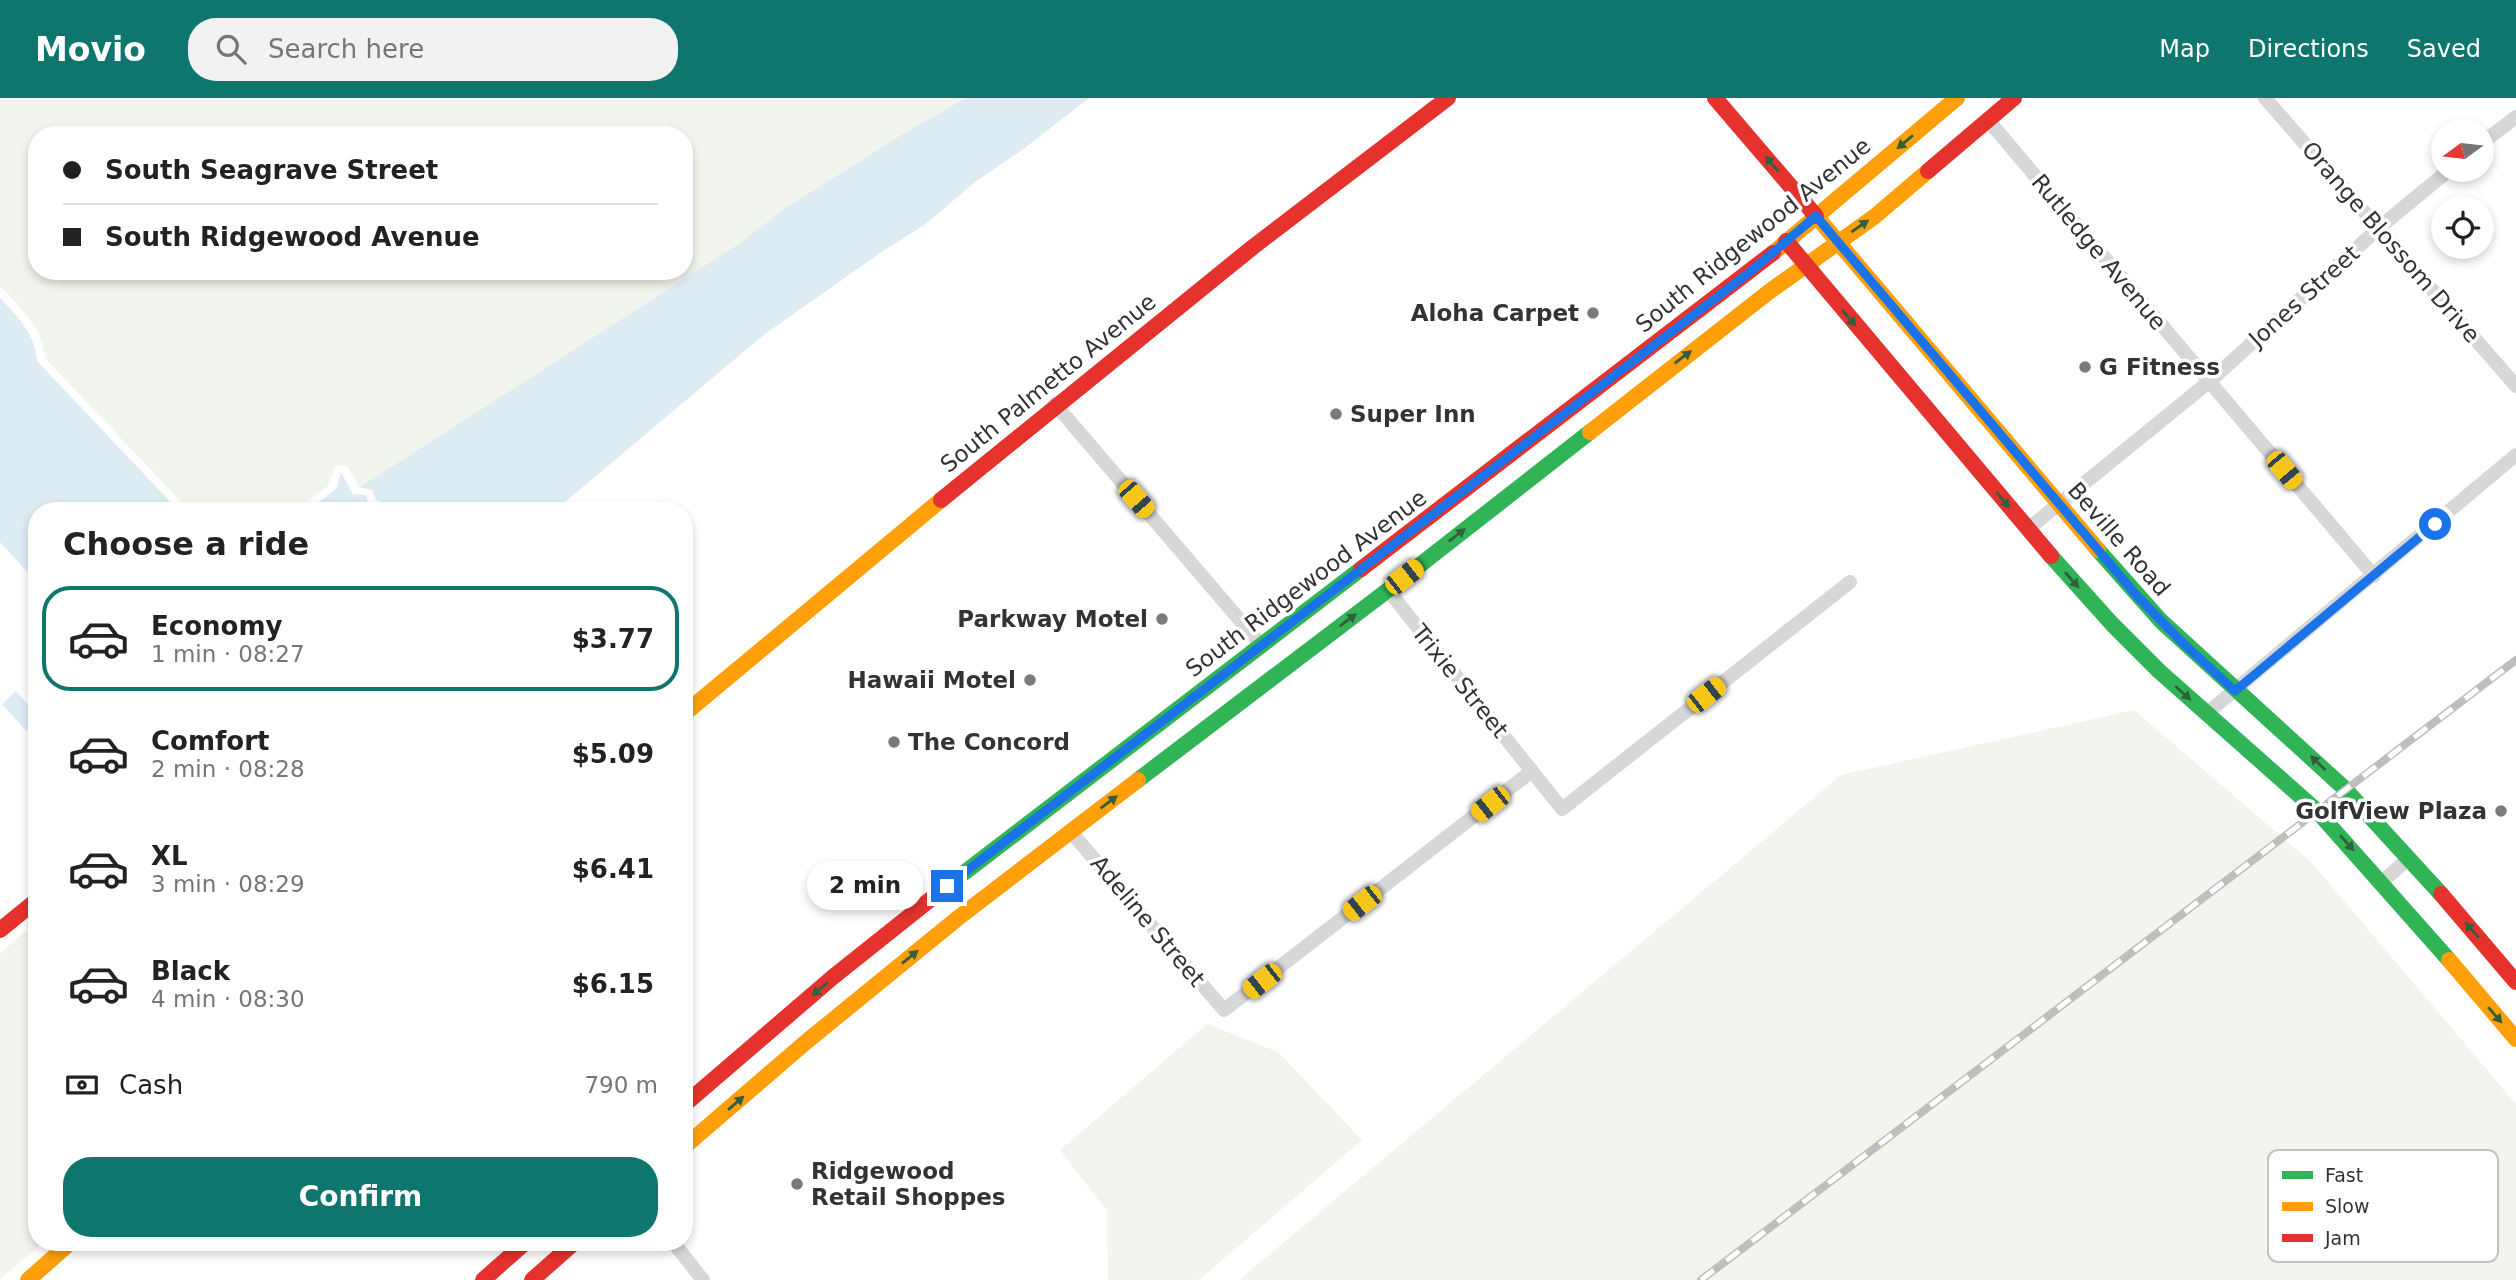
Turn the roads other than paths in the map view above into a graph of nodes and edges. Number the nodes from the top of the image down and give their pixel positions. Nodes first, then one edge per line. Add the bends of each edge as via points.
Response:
1 (1448, 98) edge
2 (1715, 98) edge
3 (1957, 98) edge
4 (2014, 98) edge
5 (2265, 98) edge
6 (2516, 117) edge
7 (1987, 120) junction
8 (2494, 134) edge
9 (2434, 182) edge
10 (1816, 216) junction
11 (2380, 227) junction
12 (1786, 241) junction
13 (1838, 242) junction
14 (1805, 266) junction
15 (2210, 381) junction
16 (2516, 386) edge
17 (1055, 404) junction
18 (2516, 455) edge
19 (2058, 504) junction
20 (1438, 510) junction
21 (2028, 528) junction
22 (2374, 576) junction
23 (1404, 577) junction
24 (1850, 582) dead end
25 (1388, 590) junction
26 (1262, 646) junction
27 (2235, 691) junction
28 (693, 706) edge
29 (2206, 714) junction
30 (1105, 765) junction
31 (1532, 771) junction
32 (1071, 831) junction
33 (2409, 858) junction
34 (2382, 882) junction
35 (28, 907) edge
36 (0, 930) edge
37 (2516, 982) edge
38 (2516, 1039) edge
39 (693, 1097) edge
40 (693, 1139) edge
41 (61, 1251) edge
42 (516, 1251) edge
43 (565, 1251) edge
44 (680, 1251) edge
45 (28, 1280) edge
46 (483, 1280) edge
47 (532, 1280) edge
48 (703, 1280) edge

1 - 17 main road, South Palmetto Avenue via 1338,179
10 -> 2 main road, Beville Road
3 -> 10 main road, South Ridgewood Avenue
4 - 7 main road
5 - 11 street, Orange Blossom Drive
6 - 8 street
13 -> 7 main road
7 - 15 street, Rutledge Avenue
9 - 11 street, Jones Street
10 - 12 main road, South Ridgewood Avenue
10 - 13 main road, Beville Road
11 - 15 street, Jones Street
11 - 16 street, Orange Blossom Drive
12 - 14 main road
12 - 20 main road, South Ridgewood Avenue
13 - 14 main road
13 - 19 main road, Beville Road
14 -> 21 main road
23 -> 14 main road
15 - 19 street, Jones Street
15 - 22 street, Rutledge Avenue
17 - 26 street
17 - 28 main road, South Palmetto Avenue
18 - 22 street
19 - 21 street, Jones Street
19 - 27 main road, Beville Road via 2140,600
20 - 23 main road via 1437,529
20 - 26 main road, South Ridgewood Avenue
21 -> 29 main road via 2112,624
22 - 27 street
23 - 25 main road
24 - 31 street, Trixie Street via 1562,809
25 - 31 street, Trixie Street
32 -> 25 main road
26 - 30 main road, South Ridgewood Avenue
27 - 29 street
33 -> 27 main road, Beville Road via 2291,736
29 -> 34 main road via 2318,811
30 - 32 main road via 1075,808
30 -> 39 main road, South Ridgewood Avenue via 906,918
31 - 32 street, Adeline Street via 1224,1010
40 -> 32 main road via 871,989
33 - 34 street
37 -> 33 main road, Beville Road
34 -> 38 main road
35 - 36 main road
41 - 45 main road
42 - 46 main road
43 - 47 main road
44 - 48 street

